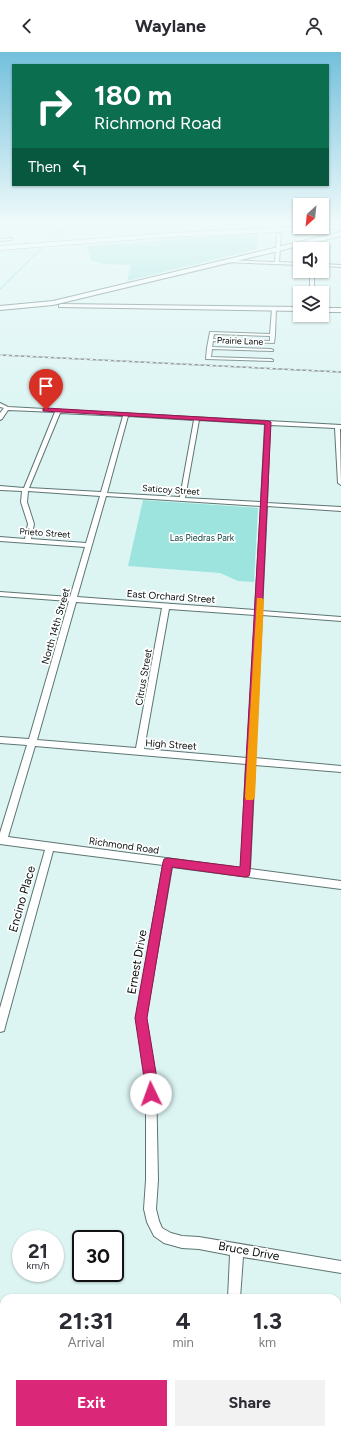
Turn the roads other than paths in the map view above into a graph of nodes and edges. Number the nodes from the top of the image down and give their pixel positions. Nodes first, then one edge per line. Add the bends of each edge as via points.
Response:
1 (124, 285) edge
2 (61, 301) junction
3 (73, 306) junction
4 (0, 307) edge
5 (274, 309) junction
6 (293, 309) edge
7 (329, 310) edge
8 (341, 310) edge
9 (273, 335) junction
10 (210, 340) junction
11 (272, 342) junction
12 (209, 348) junction
13 (271, 350) junction
14 (0, 405) edge
15 (7, 408) junction
16 (58, 410) junction
17 (126, 416) junction
18 (0, 418) edge
19 (197, 419) junction
20 (268, 422) junction
21 (339, 426) edge
22 (341, 483) edge
23 (0, 488) edge
24 (26, 490) junction
25 (103, 495) junction
26 (182, 500) junction
27 (265, 505) junction
28 (341, 509) edge
29 (0, 539) edge
30 (27, 541) junction
31 (88, 545) junction
32 (0, 594) edge
33 (73, 599) junction
34 (166, 606) junction
35 (259, 613) junction
36 (341, 619) edge
37 (0, 740) edge
38 (32, 743) junction
39 (139, 752) junction
40 (251, 762) junction
41 (341, 769) edge
42 (1, 840) edge
43 (50, 846) junction
44 (168, 862) junction
45 (245, 872) junction
46 (341, 885) edge
47 (0, 1027) edge
48 (158, 1232) joint
49 (237, 1250) junction
50 (341, 1267) edge
51 (234, 1294) edge

1 - 2 main road
2 - 3 main road
2 - 4 main road via 36,306
3 - 4 main road
3 - 5 main road
5 - 6 main road
5 - 9 street
7 - 8 main road
9 - 10 street via 212,333
9 - 11 street
10 - 11 street
10 - 12 street
11 - 13 street
12 - 13 street, Prairie Lane
12 - 13 street via 208,358 270,362
14 - 15 street
15 - 16 street
15 - 18 street
16 - 17 street
16 - 24 street
17 - 19 street
17 - 25 street, North 14th Street
19 - 20 street
19 - 26 street
20 - 21 street
20 - 27 street
21 - 22 street
23 - 24 street, Saticoy Street
24 - 25 street, Saticoy Street
24 - 30 street via 22,501 31,523
25 - 26 street, Saticoy Street
25 - 31 street, North 14th Street
26 - 27 street, Saticoy Street
27 - 28 street, Saticoy Street
27 - 35 street
29 - 30 street, Prieto Street
30 - 31 street, Prieto Street
31 - 33 street, North 14th Street
32 - 33 street, East Orchard Street
33 - 34 street, East Orchard Street
33 - 38 street, North 14th Street
34 - 35 street, East Orchard Street
34 - 39 street, Citrus Street
35 - 36 street, East Orchard Street
35 - 40 street
37 - 38 street, High Street
38 - 39 street, High Street
38 - 42 street, North 14th Street
39 - 40 street, High Street
40 - 41 street, High Street
40 - 45 street
42 - 43 street, Richmond Road
43 - 44 street, Richmond Road
43 - 47 street, Encino Place
44 - 45 street, Richmond Road
44 - 48 street, Ernest Drive via 141,1018 151,1079 150,1209
45 - 46 street, Richmond Road
48 - 49 street, Bruce Drive via 168,1239
49 - 50 street, Bruce Drive
49 - 51 street

